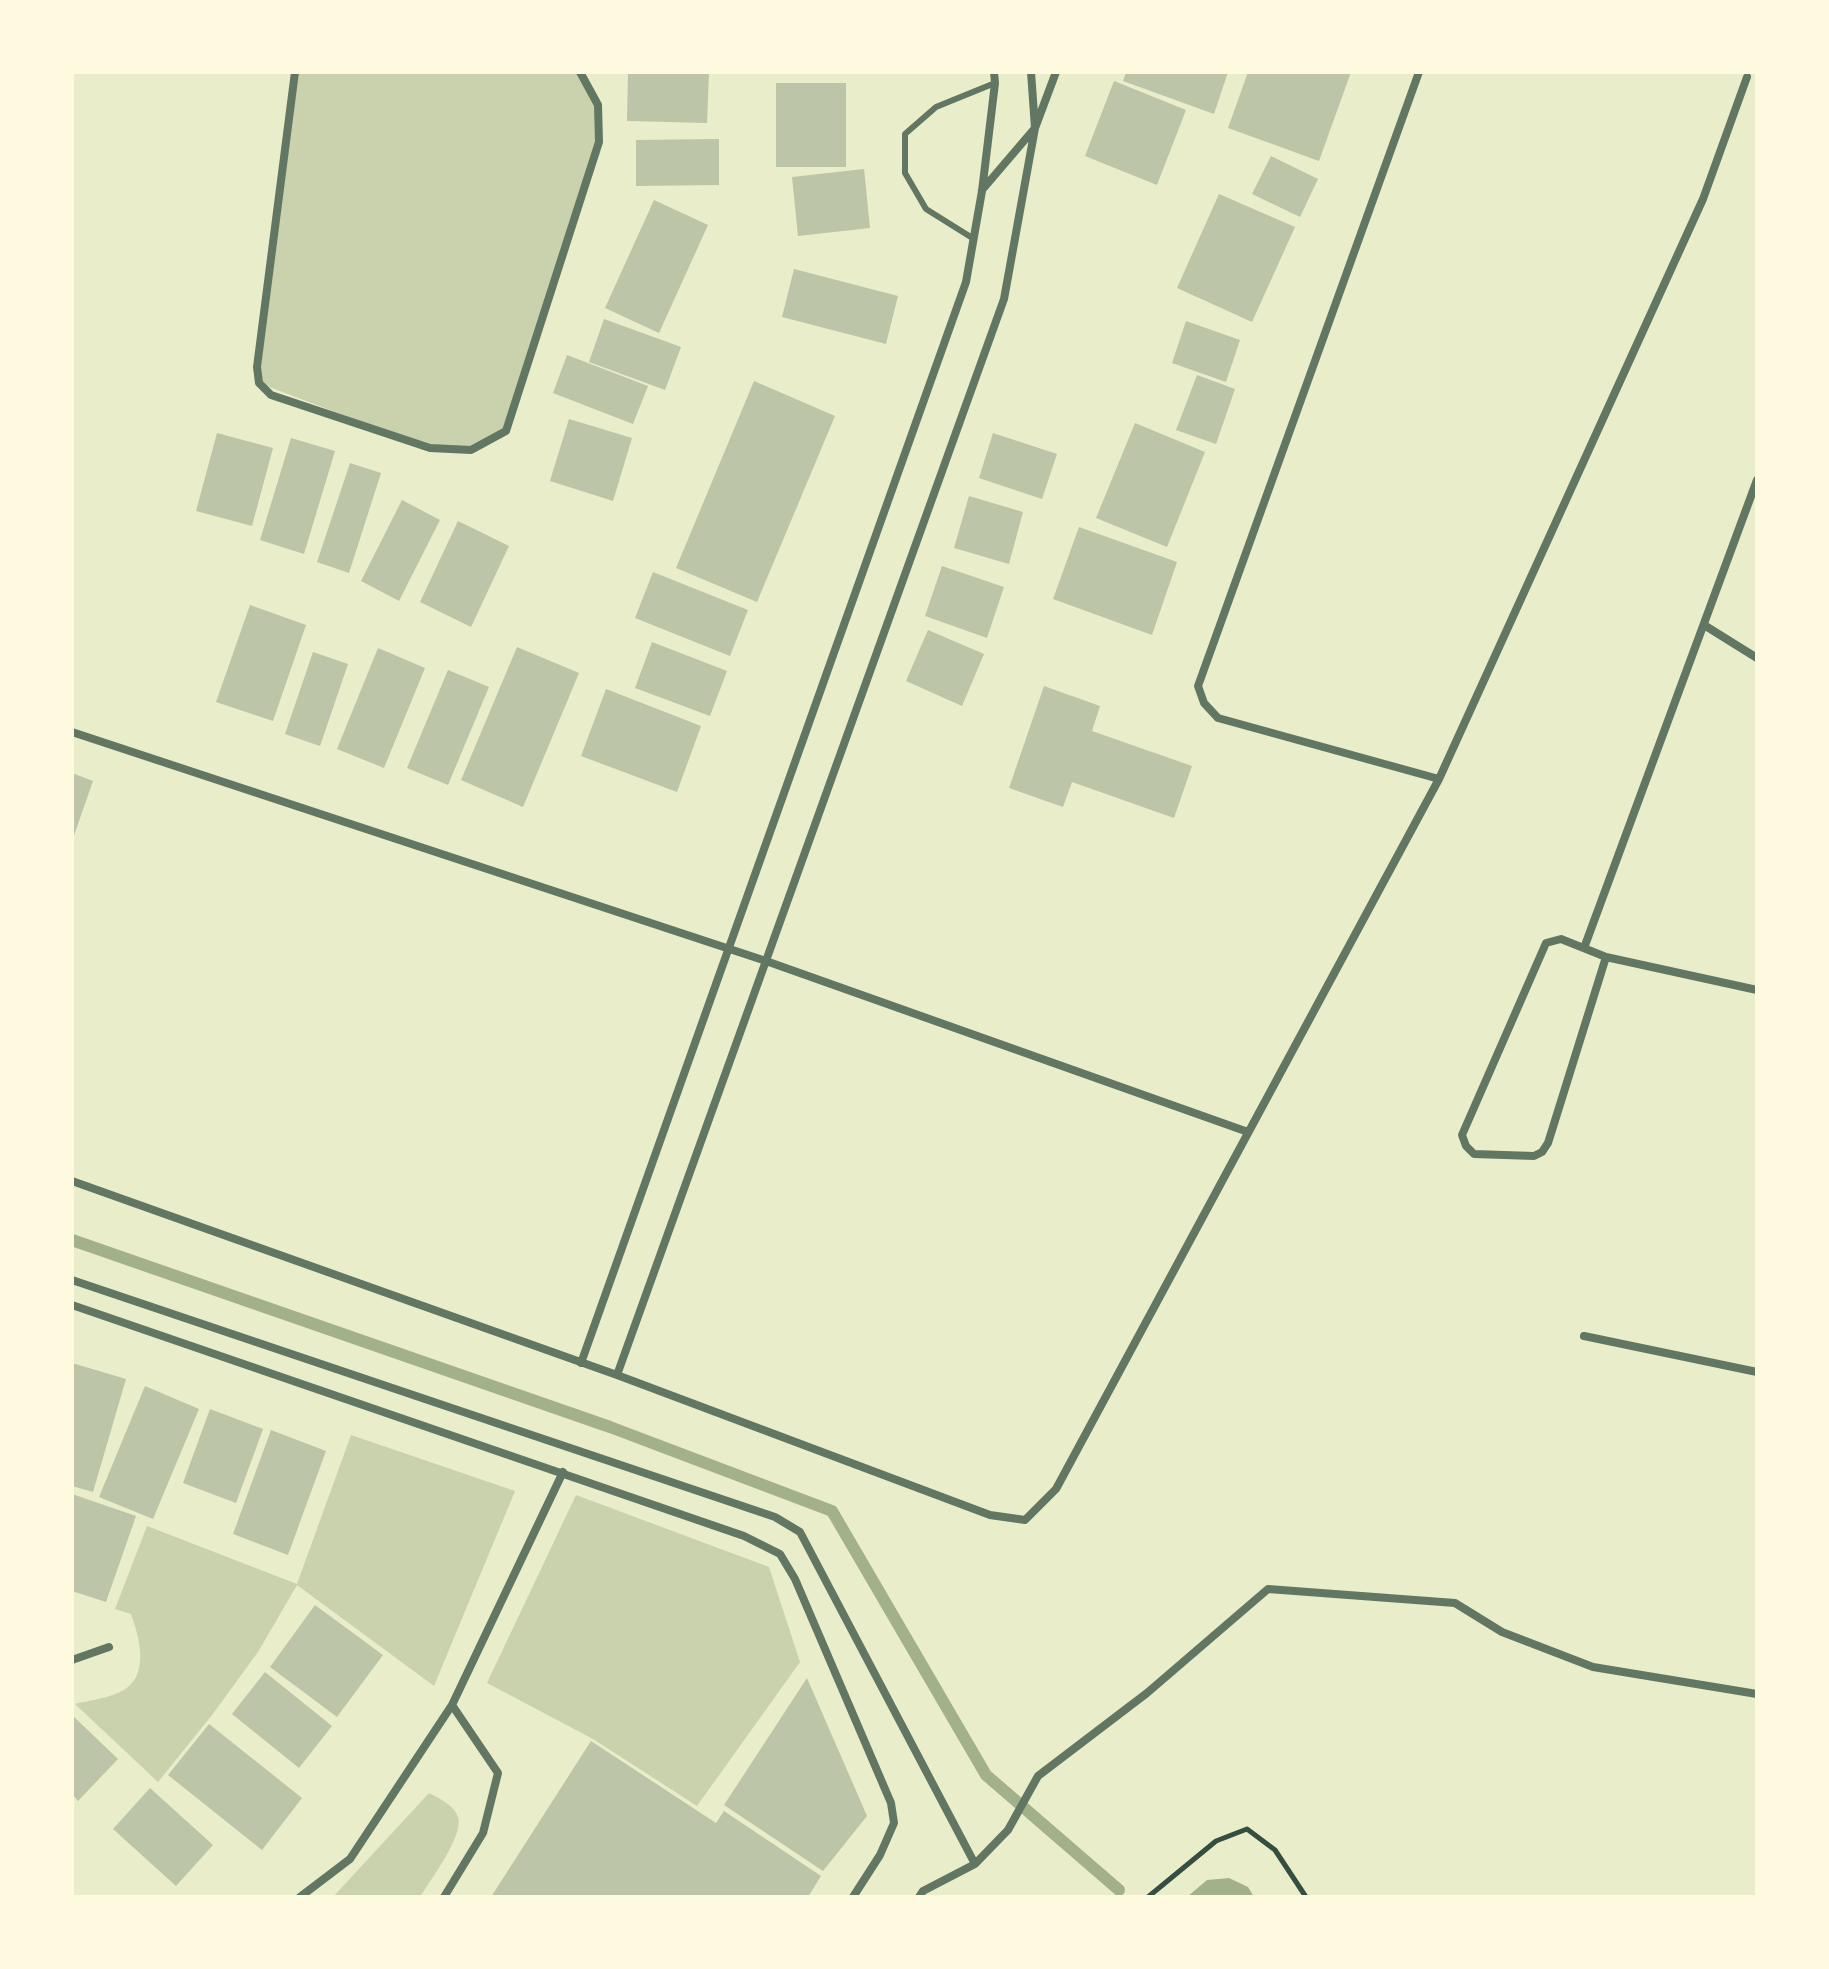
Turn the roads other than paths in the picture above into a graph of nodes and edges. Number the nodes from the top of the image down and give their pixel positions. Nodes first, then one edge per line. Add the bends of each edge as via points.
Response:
1 (295, 72) edge
2 (580, 72) edge
3 (994, 72) edge
4 (1031, 72) edge
5 (1056, 72) edge
6 (1419, 72) edge
7 (1747, 77) dead end
8 (995, 83) junction
9 (1035, 128) junction
10 (982, 191) junction
11 (974, 239) junction
12 (1757, 480) edge
13 (1704, 625) junction
14 (1757, 658) edge
15 (72, 732) edge
16 (1439, 779) junction
17 (1584, 948) junction
18 (728, 950) junction
19 (1606, 957) junction
20 (766, 961) junction
21 (1757, 990) edge
22 (1248, 1132) junction
23 (72, 1181) edge
24 (72, 1280) edge
25 (72, 1305) edge
26 (1584, 1336) dead end
27 (581, 1363) junction
28 (1757, 1372) edge
29 (617, 1375) junction
30 (563, 1472) junction
31 (109, 1647) dead end
32 (72, 1660) edge
33 (1757, 1694) edge
34 (452, 1705) junction
35 (975, 1864) junction
36 (300, 1897) edge
37 (444, 1897) edge
38 (853, 1897) edge
39 (919, 1897) edge

1 - 2 street via 259,383 271,395 430,448 471,450 506,431 599,142 598,105
3 - 8 street
4 - 9 street
5 - 9 street
6 - 16 street via 1198,686 1218,718
7 - 16 street via 1703,199
8 - 10 street
8 - 11 lane via 936,107 905,134 905,173 926,209
9 - 10 street
9 - 20 street via 1004,299
10 - 11 street
11 - 18 street via 966,282
12 - 13 street
13 - 14 street
13 - 17 street
15 - 18 street
16 - 22 street
17 - 19 street
17 - 19 street via 1561,939 1546,943 1462,1135 1474,1154 1542,1152
18 - 20 street
18 - 27 street
19 - 21 street
20 - 22 street
20 - 29 street
22 - 29 street via 1056,1489 1025,1520 990,1515
23 - 27 street
24 - 35 street via 775,1517 800,1532
25 - 30 street
26 - 28 street
27 - 29 street
30 - 34 street
30 - 38 street via 744,1536 780,1554 891,1803 894,1823
31 - 32 street
33 - 35 street via 1593,1667 1502,1632 1455,1603 1268,1589 1147,1693 1038,1776 1008,1830
34 - 36 street via 350,1859
34 - 37 street via 498,1773 483,1833
35 - 39 street

